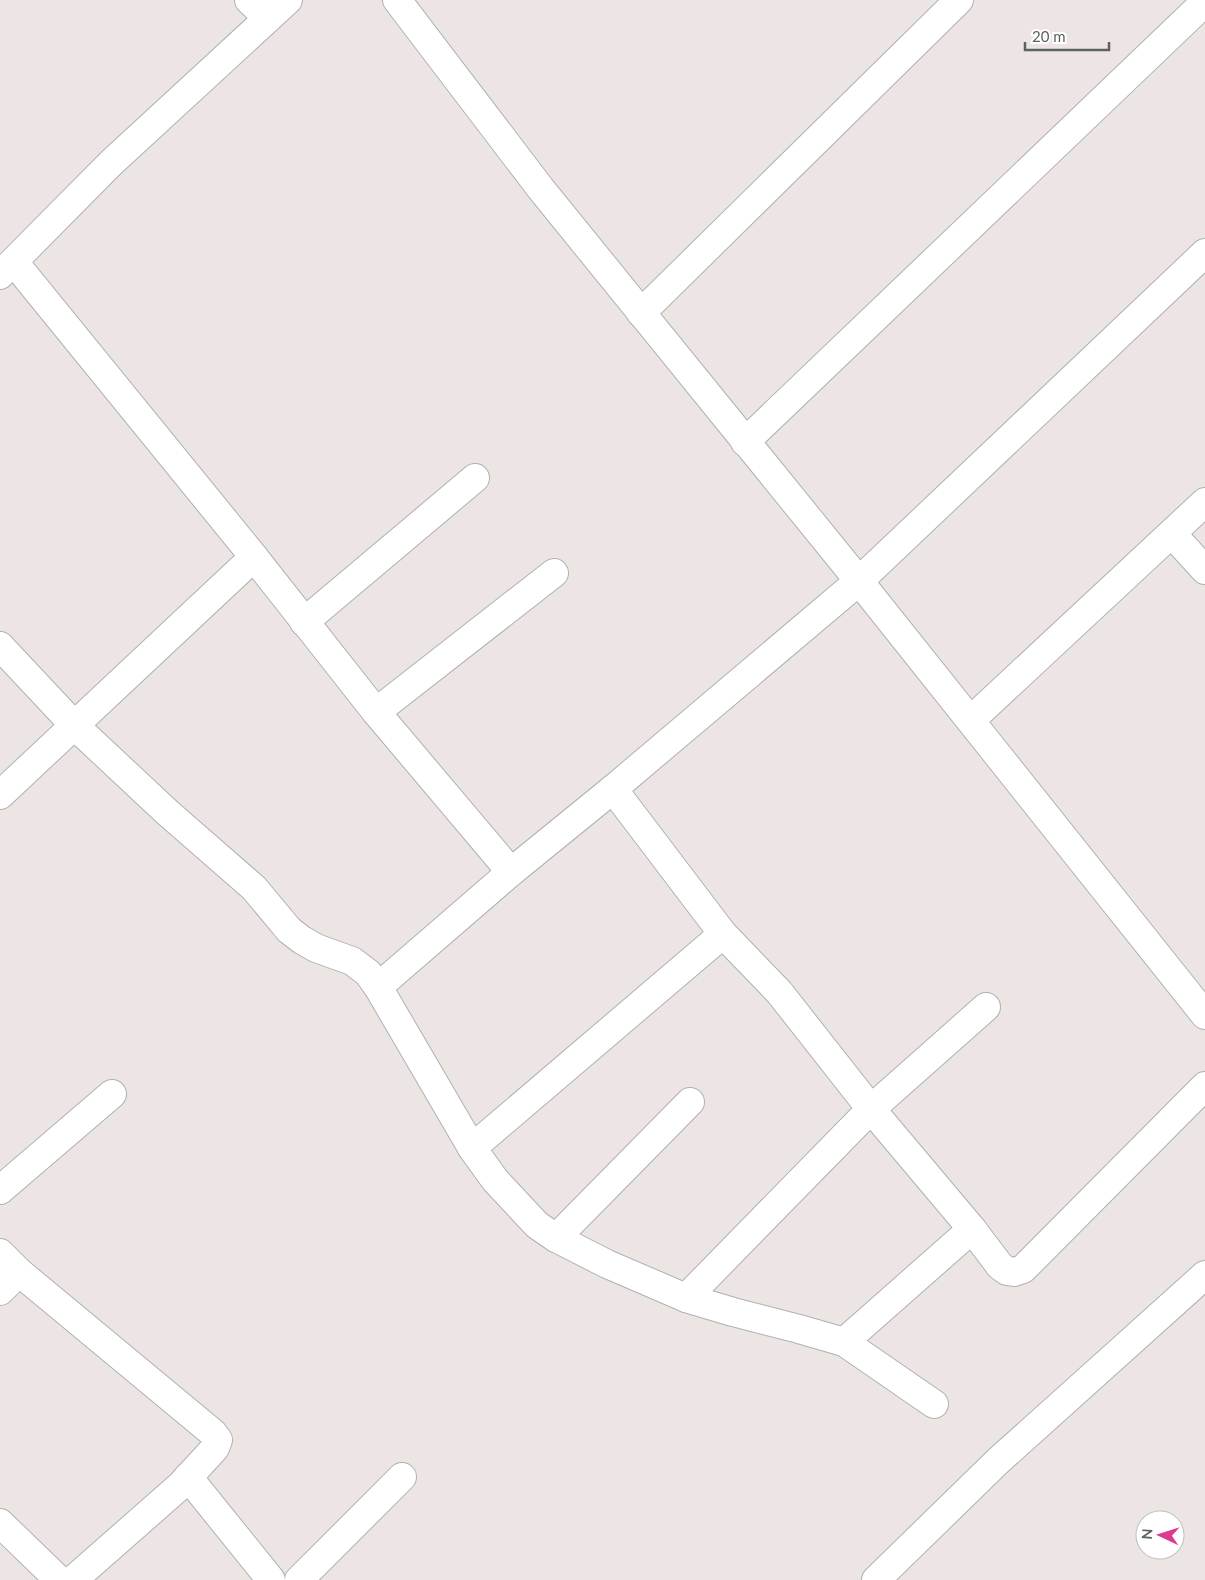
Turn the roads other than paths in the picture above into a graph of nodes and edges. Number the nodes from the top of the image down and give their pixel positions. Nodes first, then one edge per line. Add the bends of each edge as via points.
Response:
1 (288, 0) edge
2 (397, 0) edge
3 (959, 0) edge
4 (1203, 2) edge
5 (258, 9) edge
6 (1205, 253) edge
7 (7, 269) edge
8 (641, 312) junction
9 (745, 442) junction
10 (475, 478) dead end
11 (1205, 502) edge
12 (1172, 534) junction
13 (254, 557) junction
14 (1205, 570) edge
15 (554, 573) dead end
16 (859, 581) junction
17 (304, 622) junction
18 (0, 646) edge
19 (376, 712) junction
20 (971, 720) junction
21 (75, 726) junction
22 (613, 788) junction
23 (0, 795) edge
24 (511, 872) junction
25 (724, 934) junction
26 (378, 987) junction
27 (986, 1007) dead end
28 (1205, 1015) edge
29 (1205, 1086) edge
30 (112, 1094) dead end
31 (690, 1102) dead end
32 (871, 1109) junction
33 (472, 1148) junction
34 (0, 1190) edge
35 (972, 1229) junction
36 (556, 1238) junction
37 (0, 1253) edge
38 (1205, 1276) edge
39 (10, 1282) edge
40 (686, 1298) junction
41 (844, 1342) junction
42 (934, 1404) dead end
43 (188, 1477) junction
44 (402, 1477) dead end
45 (0, 1523) edge
46 (59, 1580) edge
47 (72, 1580) edge
48 (271, 1580) edge
49 (299, 1580) edge
50 (876, 1580) edge

1 - 5 street
2 - 8 street via 541,189
3 - 8 street
4 - 9 street
5 - 7 street
6 - 16 street
7 - 13 street
8 - 9 street
9 - 16 street
10 - 17 street
11 - 12 street
12 - 14 street
12 - 20 street
13 - 17 street
13 - 21 street
15 - 19 street
16 - 20 street
16 - 22 street
17 - 19 street
18 - 21 street
19 - 24 street
20 - 28 street
21 - 23 street
21 - 26 street via 254,888 289,930 316,948 352,961 368,973
22 - 24 street
22 - 25 street
24 - 26 street
25 - 32 street via 779,992
25 - 33 street
26 - 33 street
27 - 32 street
29 - 35 street via 1022,1269 1014,1272 1000,1266
30 - 34 street
31 - 36 street
32 - 35 street
32 - 40 street
33 - 36 street via 519,1208
35 - 41 street
36 - 40 street
37 - 39 street
38 - 50 street via 998,1461
39 - 43 street via 217,1437 215,1448
40 - 41 street
41 - 42 street
43 - 47 street
43 - 48 street
44 - 49 street
45 - 46 street

